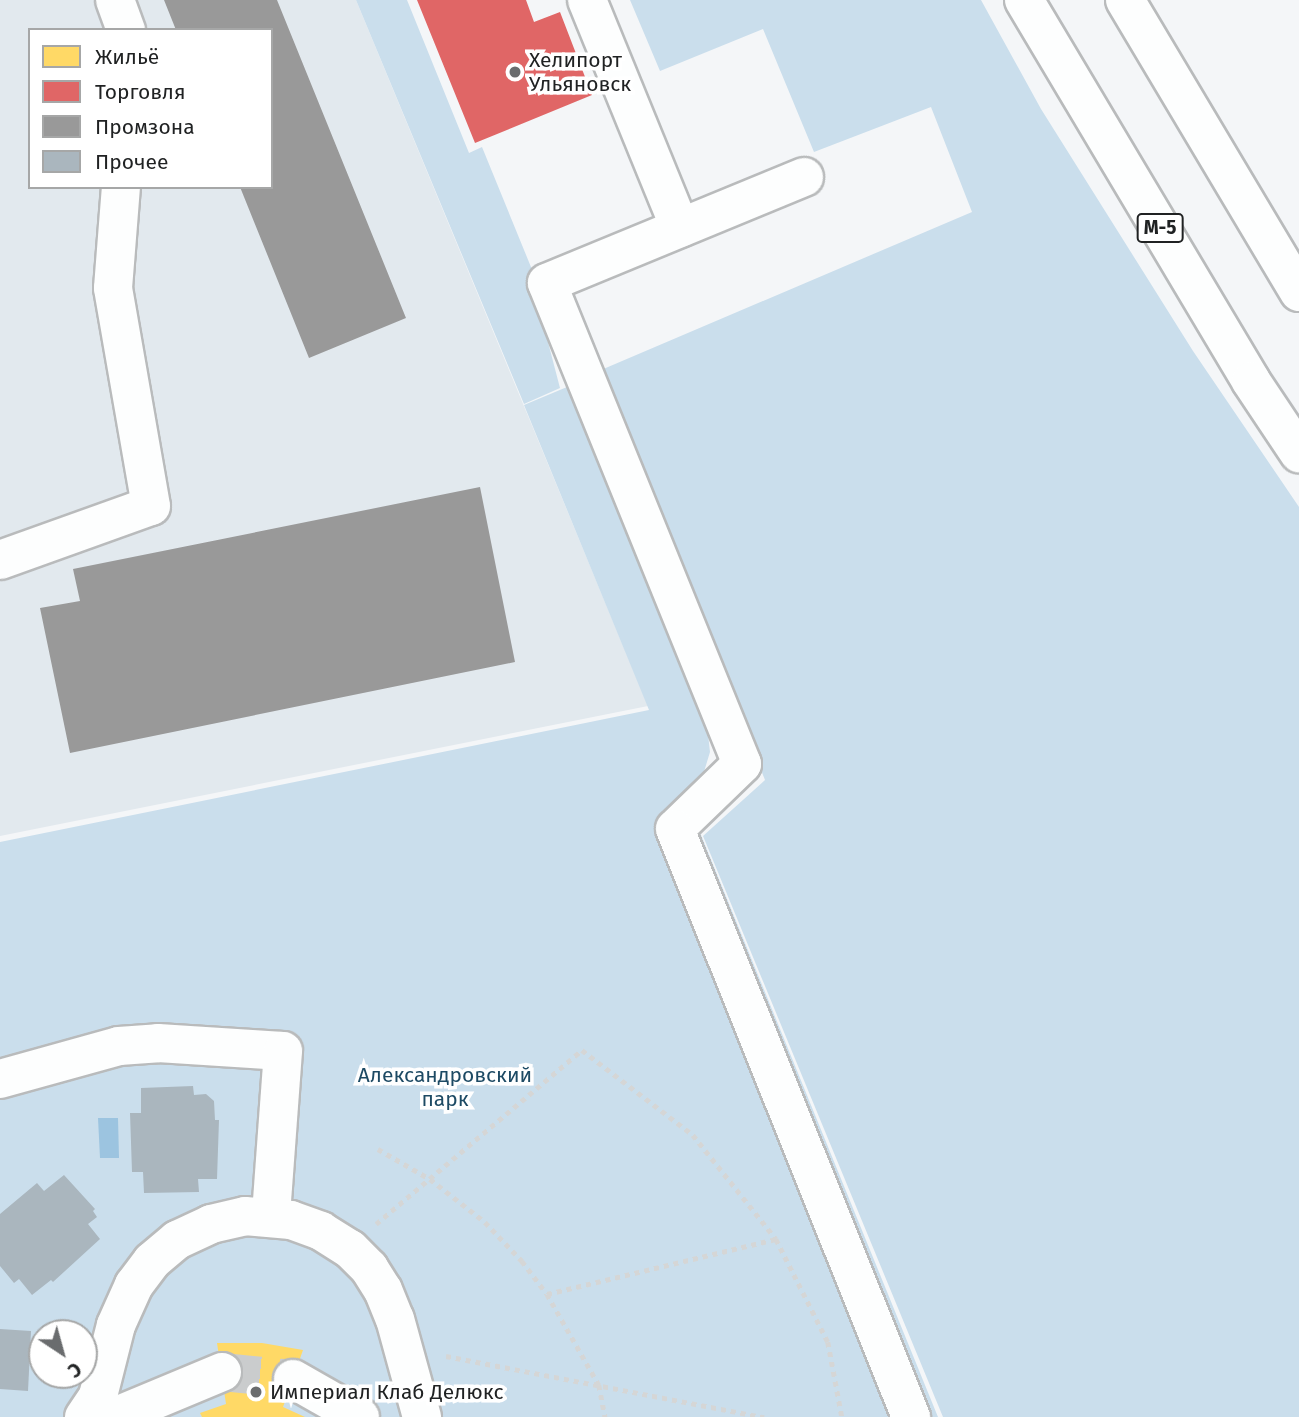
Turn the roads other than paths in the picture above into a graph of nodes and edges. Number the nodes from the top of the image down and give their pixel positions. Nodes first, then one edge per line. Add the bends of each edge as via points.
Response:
1 (115, 0) edge
2 (587, 0) edge
3 (1024, 0) edge
4 (1125, 0) edge
5 (125, 28) edge
6 (804, 177) dead end
7 (121, 189) edge
8 (680, 228) junction
9 (1299, 292) edge
10 (1299, 453) edge
11 (0, 560) edge
12 (0, 1079) edge
13 (271, 1216) junction
14 (222, 1373) tunnel mouth
15 (293, 1379) tunnel mouth
16 (84, 1417) edge
17 (114, 1417) edge
18 (360, 1417) edge
19 (422, 1417) edge
20 (911, 1417) edge

1 - 5 main road
2 - 8 main road
3 - 10 main road, М-5 via 1251,381
4 - 9 main road
6 - 8 main road
7 - 11 main road via 113,288 151,506
8 - 20 main road via 547,283 742,764 675,829
12 - 13 main road via 118,1046 158,1043 283,1051
13 - 16 main road via 211,1224 177,1240 152,1261 129,1295 116,1325 98,1396
13 - 19 main road via 321,1231 369,1268 395,1319
14 - 17 main road
15 - 18 main road

